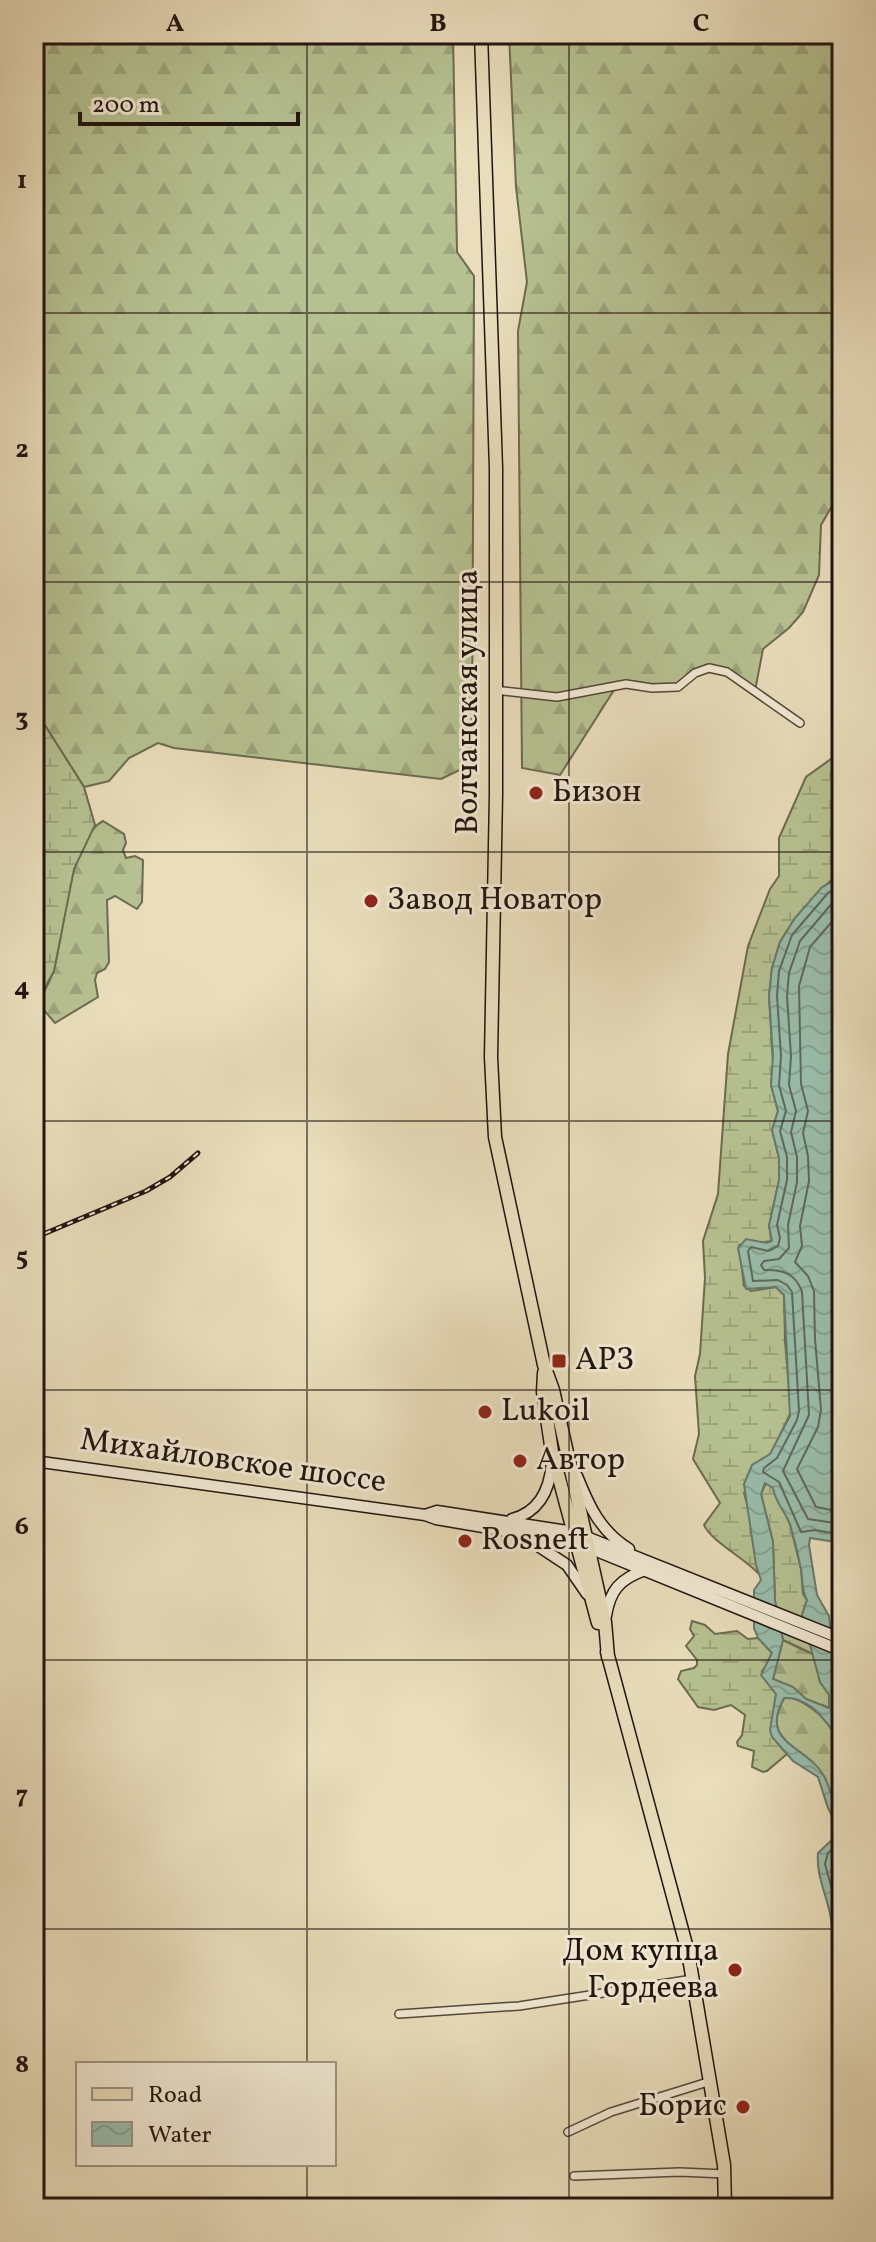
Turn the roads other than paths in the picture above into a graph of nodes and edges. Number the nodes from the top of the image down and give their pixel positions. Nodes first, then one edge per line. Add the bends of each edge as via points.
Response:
1 (481, 34) edge
2 (494, 690) junction
3 (800, 723) dead end
4 (544, 1365) junction
5 (552, 1452) junction
6 (567, 1454) junction
7 (34, 1461) edge
8 (425, 1515) junction
9 (506, 1521) junction
10 (518, 1533) junction
11 (581, 1540) junction
12 (650, 1567) junction
13 (724, 1596) junction
14 (591, 1600) junction
15 (605, 1622) junction
16 (842, 1639) edge
17 (842, 1651) edge
18 (608, 1657) junction
19 (693, 1979) junction
20 (399, 2014) dead end
21 (711, 2081) junction
22 (568, 2132) dead end
23 (725, 2174) junction
24 (574, 2176) dead end
25 (725, 2208) edge

1 - 2 main road, Волчанская улица via 496,468
2 - 3 street via 557,697 626,684 678,687 709,668 727,672
2 - 4 main road, Волчанская улица via 490,1037 495,1137
4 - 5 main road, Волчанская улица
4 - 6 main road, Волчанская улица
5 - 9 main road via 551,1477 539,1503
5 - 11 main road, Волчанская улица
6 - 11 main road, Волчанская улица
6 - 12 main road via 596,1518
7 - 8 main road, Михайловское шоссе
8 - 9 main road, Михайловское шоссе via 437,1511
8 - 10 main road, Михайловское шоссе
9 - 11 main road, Михайловское шоссе
10 - 11 main road, Михайловское шоссе
10 - 14 main road via 567,1565
11 - 12 main road
11 - 14 main road, Волчанская улица
11 - 15 main road, Волчанская улица
12 - 13 main road
12 - 15 main road via 619,1583
13 - 16 main road
13 - 17 main road
14 - 18 main road, Волчанская улица
15 - 18 main road, Волчанская улица
18 - 19 main road, Волчанская улица
19 - 20 street via 519,2006
19 - 21 main road, Волчанская улица
21 - 22 street via 611,2112
21 - 23 main road, Волчанская улица
23 - 24 street
23 - 25 main road, Волчанская улица

